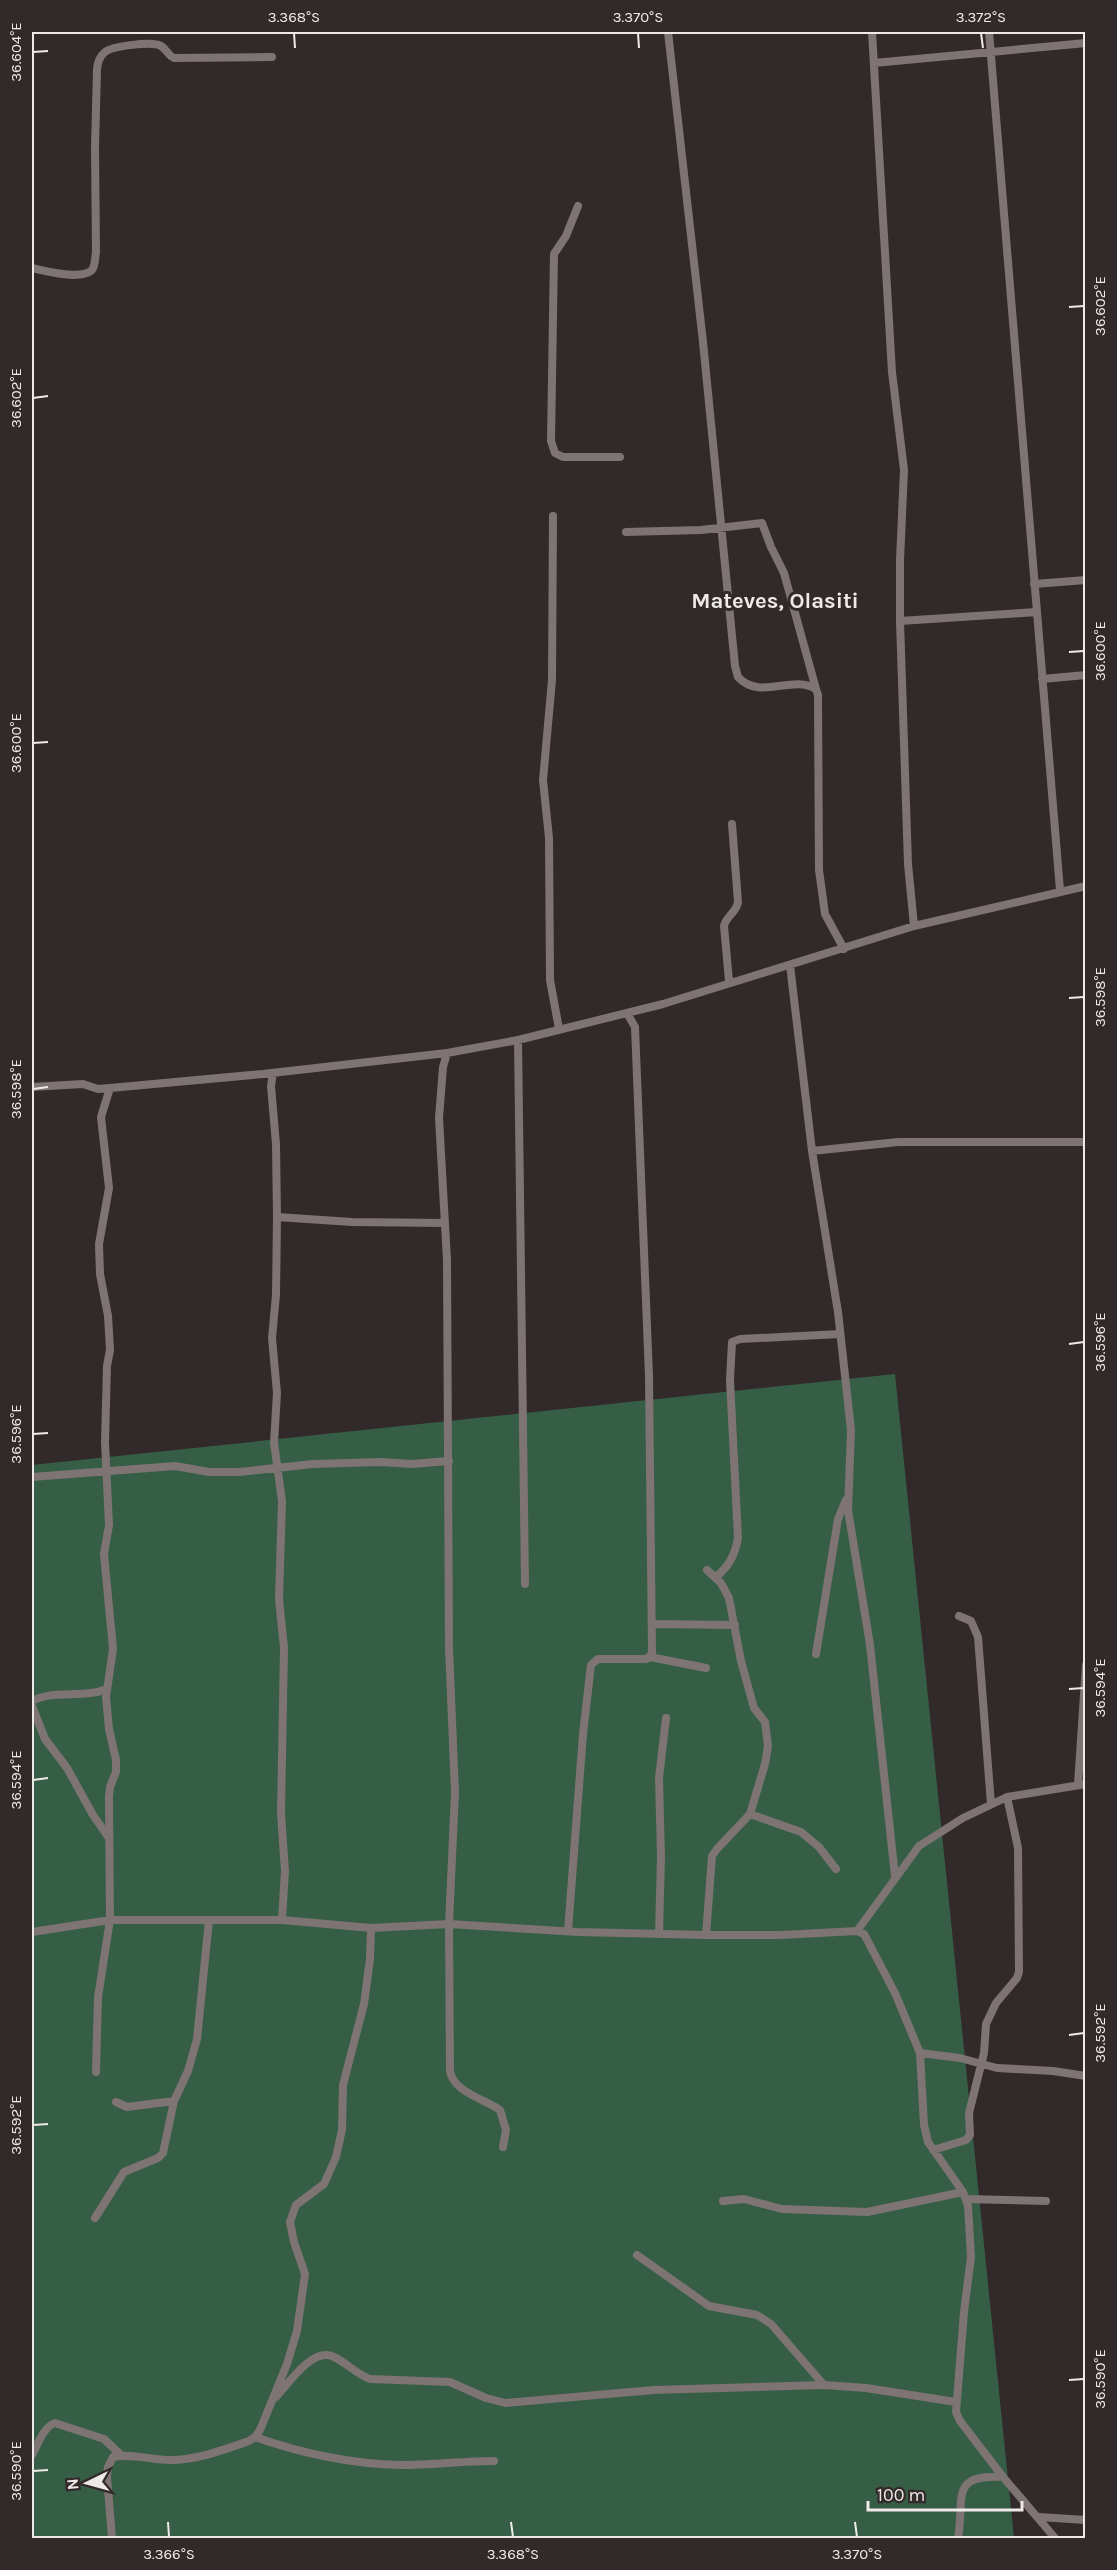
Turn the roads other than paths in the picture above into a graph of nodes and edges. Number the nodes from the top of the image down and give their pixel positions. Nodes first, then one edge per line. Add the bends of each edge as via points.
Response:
1 (668, 32) edge
2 (872, 32) edge
3 (989, 32) edge
4 (1086, 43) edge
5 (991, 52) junction
6 (272, 57) dead end
7 (874, 63) junction
8 (578, 206) dead end
9 (32, 268) edge
10 (620, 457) dead end
11 (553, 516) dead end
12 (721, 527) junction
13 (626, 532) dead end
14 (1086, 580) edge
15 (1034, 584) junction
16 (1036, 612) junction
17 (900, 621) junction
18 (1086, 675) edge
19 (1042, 679) junction
20 (816, 689) junction
21 (732, 824) dead end
22 (1086, 885) edge
23 (1060, 890) junction
24 (914, 926) junction
25 (844, 949) junction
26 (790, 965) junction
27 (729, 981) junction
28 (627, 1013) junction
29 (559, 1029) junction
30 (518, 1040) junction
31 (447, 1053) junction
32 (273, 1073) junction
33 (32, 1087) edge
34 (110, 1088) junction
35 (1086, 1142) edge
36 (812, 1151) junction
37 (277, 1217) junction
38 (444, 1223) junction
39 (840, 1334) junction
40 (449, 1461) junction
41 (278, 1468) junction
42 (108, 1471) junction
43 (32, 1477) edge
44 (847, 1500) junction
45 (707, 1570) dead end
46 (716, 1577) junction
47 (525, 1584) dead end
48 (959, 1616) dead end
49 (652, 1624) junction
50 (735, 1625) junction
51 (816, 1654) dead end
52 (650, 1657) junction
53 (1086, 1665) edge
54 (706, 1668) dead end
55 (107, 1689) junction
56 (32, 1701) edge
57 (32, 1706) edge
58 (666, 1718) dead end
59 (1082, 1784) edge
60 (1007, 1797) junction
61 (991, 1804) junction
62 (750, 1814) junction
63 (109, 1838) junction
64 (836, 1869) dead end
65 (895, 1876) junction
66 (110, 1920) junction
67 (209, 1920) junction
68 (282, 1920) junction
69 (449, 1924) junction
70 (371, 1928) junction
71 (857, 1930) junction
72 (568, 1931) junction
73 (32, 1932) edge
74 (659, 1934) junction
75 (706, 1935) junction
76 (921, 2053) junction
77 (980, 2063) junction
78 (96, 2072) dead end
79 (1086, 2076) edge
80 (116, 2102) dead end
81 (174, 2102) junction
82 (503, 2147) dead end
83 (933, 2150) junction
84 (965, 2195) junction
85 (1046, 2200) dead end
86 (723, 2201) dead end
87 (95, 2218) dead end
88 (637, 2255) dead end
89 (824, 2385) junction
90 (272, 2402) junction
91 (956, 2402) junction
92 (255, 2437) junction
93 (32, 2455) edge
94 (122, 2455) junction
95 (494, 2461) dead end
96 (1003, 2477) junction
97 (1039, 2517) junction
98 (1086, 2520) edge
99 (112, 2538) edge
100 (958, 2538) edge
101 (1055, 2538) edge

1 - 12 street
2 - 7 street
3 - 5 street
4 - 5 street
5 - 7 street
5 - 15 street
6 - 9 street via 174,58 157,44 106,51 98,60 97,69 93,269 68,274
7 - 17 street via 892,372 904,470
8 - 10 street via 554,254 551,441 555,453 563,457
11 - 29 street via 552,680 543,780 549,838 550,980
12 - 13 street
12 - 20 street via 765,525 784,573
12 - 20 street via 738,677 753,687 802,683
14 - 15 street
15 - 16 street
16 - 17 street
16 - 19 street
17 - 24 street via 908,864
18 - 19 street
19 - 23 street
20 - 25 street via 822,898 825,914
21 - 27 street via 738,907 726,918 724,926
22 - 23 street
23 - 24 street
24 - 25 street
25 - 26 street
26 - 27 street
26 - 36 street
27 - 28 street
28 - 29 street
28 - 49 street via 635,1027 642,1155
29 - 30 street
30 - 31 street
30 - 47 street
31 - 32 street
31 - 38 street via 441,1077 439,1118
32 - 34 street
32 - 37 street
33 - 34 street via 82,1084
34 - 42 street via 101,1117 109,1188 99,1244 110,1338 105,1442
35 - 36 street via 898,1142
36 - 39 street
37 - 38 street
37 - 41 street via 272,1329 277,1375 274,1443
38 - 40 street
39 - 44 street via 851,1430
39 - 46 street via 732,1342 730,1380 738,1538 728,1565
40 - 41 street
40 - 69 street via 449,1648 455,1792
41 - 42 street via 222,1472 175,1466
41 - 68 street via 282,1501 278,1587 284,1648
42 - 43 street
42 - 55 street via 108,1534 104,1554 113,1649
44 - 51 street via 837,1519
44 - 65 street via 870,1645
45 - 46 street
46 - 50 street via 729,1598
48 - 61 street via 971,1622 978,1637
49 - 50 street
49 - 52 street
50 - 62 street via 741,1661 753,1703 765,1722 767,1738 765,1764
52 - 54 street
52 - 72 street via 598,1659 591,1665
53 - 59 street
55 - 56 street
55 - 63 street via 109,1729 116,1760 109,1797
57 - 63 street via 45,1739
58 - 74 street via 658,1778
59 - 60 street
60 - 61 street
60 - 77 street via 1018,1848 1019,1972 989,2016
61 - 65 street via 919,1846
62 - 64 street via 801,1832
62 - 75 street via 712,1856
63 - 66 street
65 - 71 street
66 - 67 street
66 - 73 street
66 - 78 street via 98,1997
67 - 68 street
67 - 81 street via 197,2039
68 - 70 street
69 - 70 street
69 - 72 street
69 - 82 street via 451,2077 460,2087 500,2110 506,2130
70 - 90 street via 364,2004 342,2085 342,2130 337,2151 324,2184 296,2205 290,2222 305,2278 293,2346
71 - 75 street
71 - 76 street via 868,1938
72 - 74 street
74 - 75 street
76 - 77 street
76 - 83 street via 924,2126
77 - 79 street
77 - 83 street via 969,2113 969,2138
80 - 81 street via 127,2107
81 - 87 street via 162,2156 124,2172
83 - 84 street
84 - 85 street
84 - 86 street via 867,2212 782,2209 744,2199
84 - 91 street via 971,2258
88 - 89 street via 709,2306 757,2316 771,2324
89 - 90 street via 654,2390 506,2403 450,2382 370,2379 330,2356 317,2357 304,2365
89 - 91 street
90 - 92 street
91 - 96 street via 960,2421
92 - 94 street via 187,2458
92 - 95 street via 324,2456 400,2465
93 - 94 street via 50,2424 56,2423 104,2439
94 - 99 street via 110,2460 108,2468
96 - 97 street
96 - 100 street via 982,2476 968,2482 963,2490
97 - 98 street
97 - 101 street

